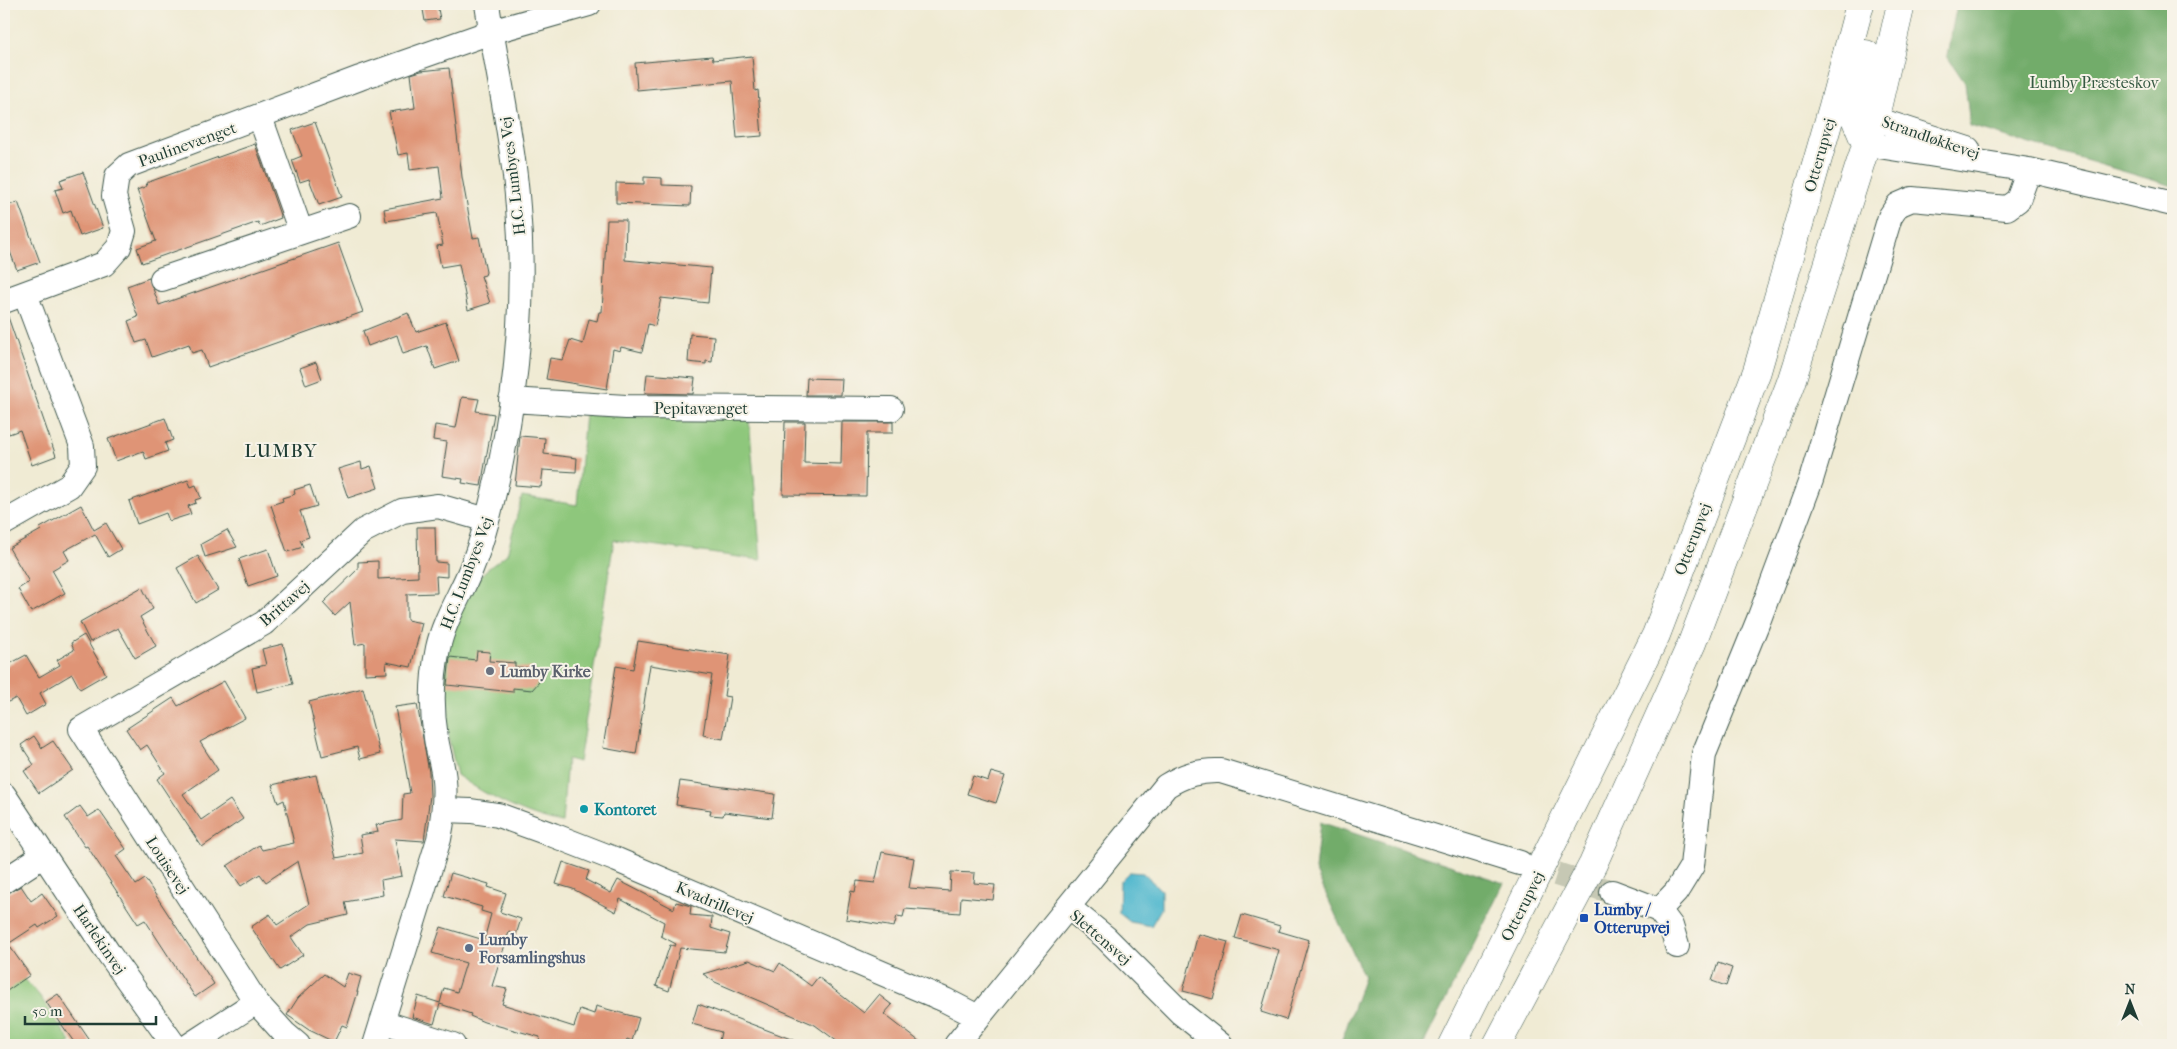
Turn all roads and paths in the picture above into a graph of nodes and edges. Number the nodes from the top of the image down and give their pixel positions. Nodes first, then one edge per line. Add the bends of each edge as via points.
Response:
1 (487, 4) edge
2 (588, 4) edge
3 (1860, 4) edge
4 (1877, 4) edge
5 (1900, 4) edge
6 (491, 32) junction
7 (1854, 112) junction
8 (260, 117) junction
9 (1866, 144) junction
10 (2029, 170) junction
11 (2173, 204) edge
12 (349, 216) dead end
13 (301, 232) junction
14 (162, 279) dead end
15 (14, 298) edge
16 (511, 400) junction
17 (891, 409) dead end
18 (487, 520) junction
19 (4, 523) edge
20 (81, 729) joint
21 (4, 795) edge
22 (444, 810) junction
23 (44, 856) junction
24 (1520, 863) tunnel mouth
25 (4, 881) edge
26 (1612, 892) tunnel mouth
27 (1068, 906) junction
28 (1659, 910) junction
29 (1677, 946) dead end
30 (256, 1002) junction
31 (978, 1017) junction
32 (382, 1022) junction
33 (174, 1045) edge
34 (190, 1045) edge
35 (298, 1045) edge
36 (375, 1045) edge
37 (454, 1045) edge
38 (956, 1045) edge
39 (1221, 1045) edge
40 (1452, 1045) edge
41 (1496, 1045) edge

1 - 6 street, H.C. Lumbyes Vej
2 - 6 street, Paulinevænget
3 - 7 main road, Otterupvej
4 - 7 main road
5 - 7 main road, Otterupvej
6 - 8 street, Paulinevænget
6 - 16 street, H.C. Lumbyes Vej via 518,207 521,268
7 - 9 main road
7 - 10 street, Strandløkkevej
7 - 40 main road, Otterupvej via 1656,635
8 - 13 street
8 - 15 street, Paulinevænget via 129,165 118,176 114,196 124,231 119,247 104,264
9 - 10 street, Strandløkkevej
9 - 41 main road via 1791,382 1692,643 1593,864
10 - 11 street, Strandløkkevej
10 - 28 street via 2018,200 2007,208 1912,199 1898,205 1890,217 1810,480 1759,619 1704,754 1692,866 1676,892
12 - 13 street
13 - 14 street
15 - 19 street, Paulinevænget via 82,446 83,466 69,486
16 - 17 street, Pepitavænget via 626,407
16 - 18 street, H.C. Lumbyes Vej
18 - 20 street, Brittavej via 438,506 402,511 364,530 264,623
18 - 22 street, H.C. Lumbyes Vej via 471,568 446,622 437,656 433,706 444,779
20 - 30 street, Louisevej
21 - 23 street, Harlekinvej
22 - 31 street, Kvadrillevej via 498,816 562,838 945,1000
22 - 32 street, H.C. Lumbyes Vej via 439,839
23 - 25 street
23 - 33 street, Harlekinvej
24 - 27 street via 1221,771 1204,770 1184,775 1166,786
26 - 28 street
27 - 31 street, Slettensvej
27 - 39 street, Slettensvej via 1106,937 1181,1013
28 - 29 street via 1670,926
30 - 34 street
30 - 35 street
31 - 38 street, Slettensvej
32 - 36 street, H.C. Lumbyes Vej
32 - 37 street

